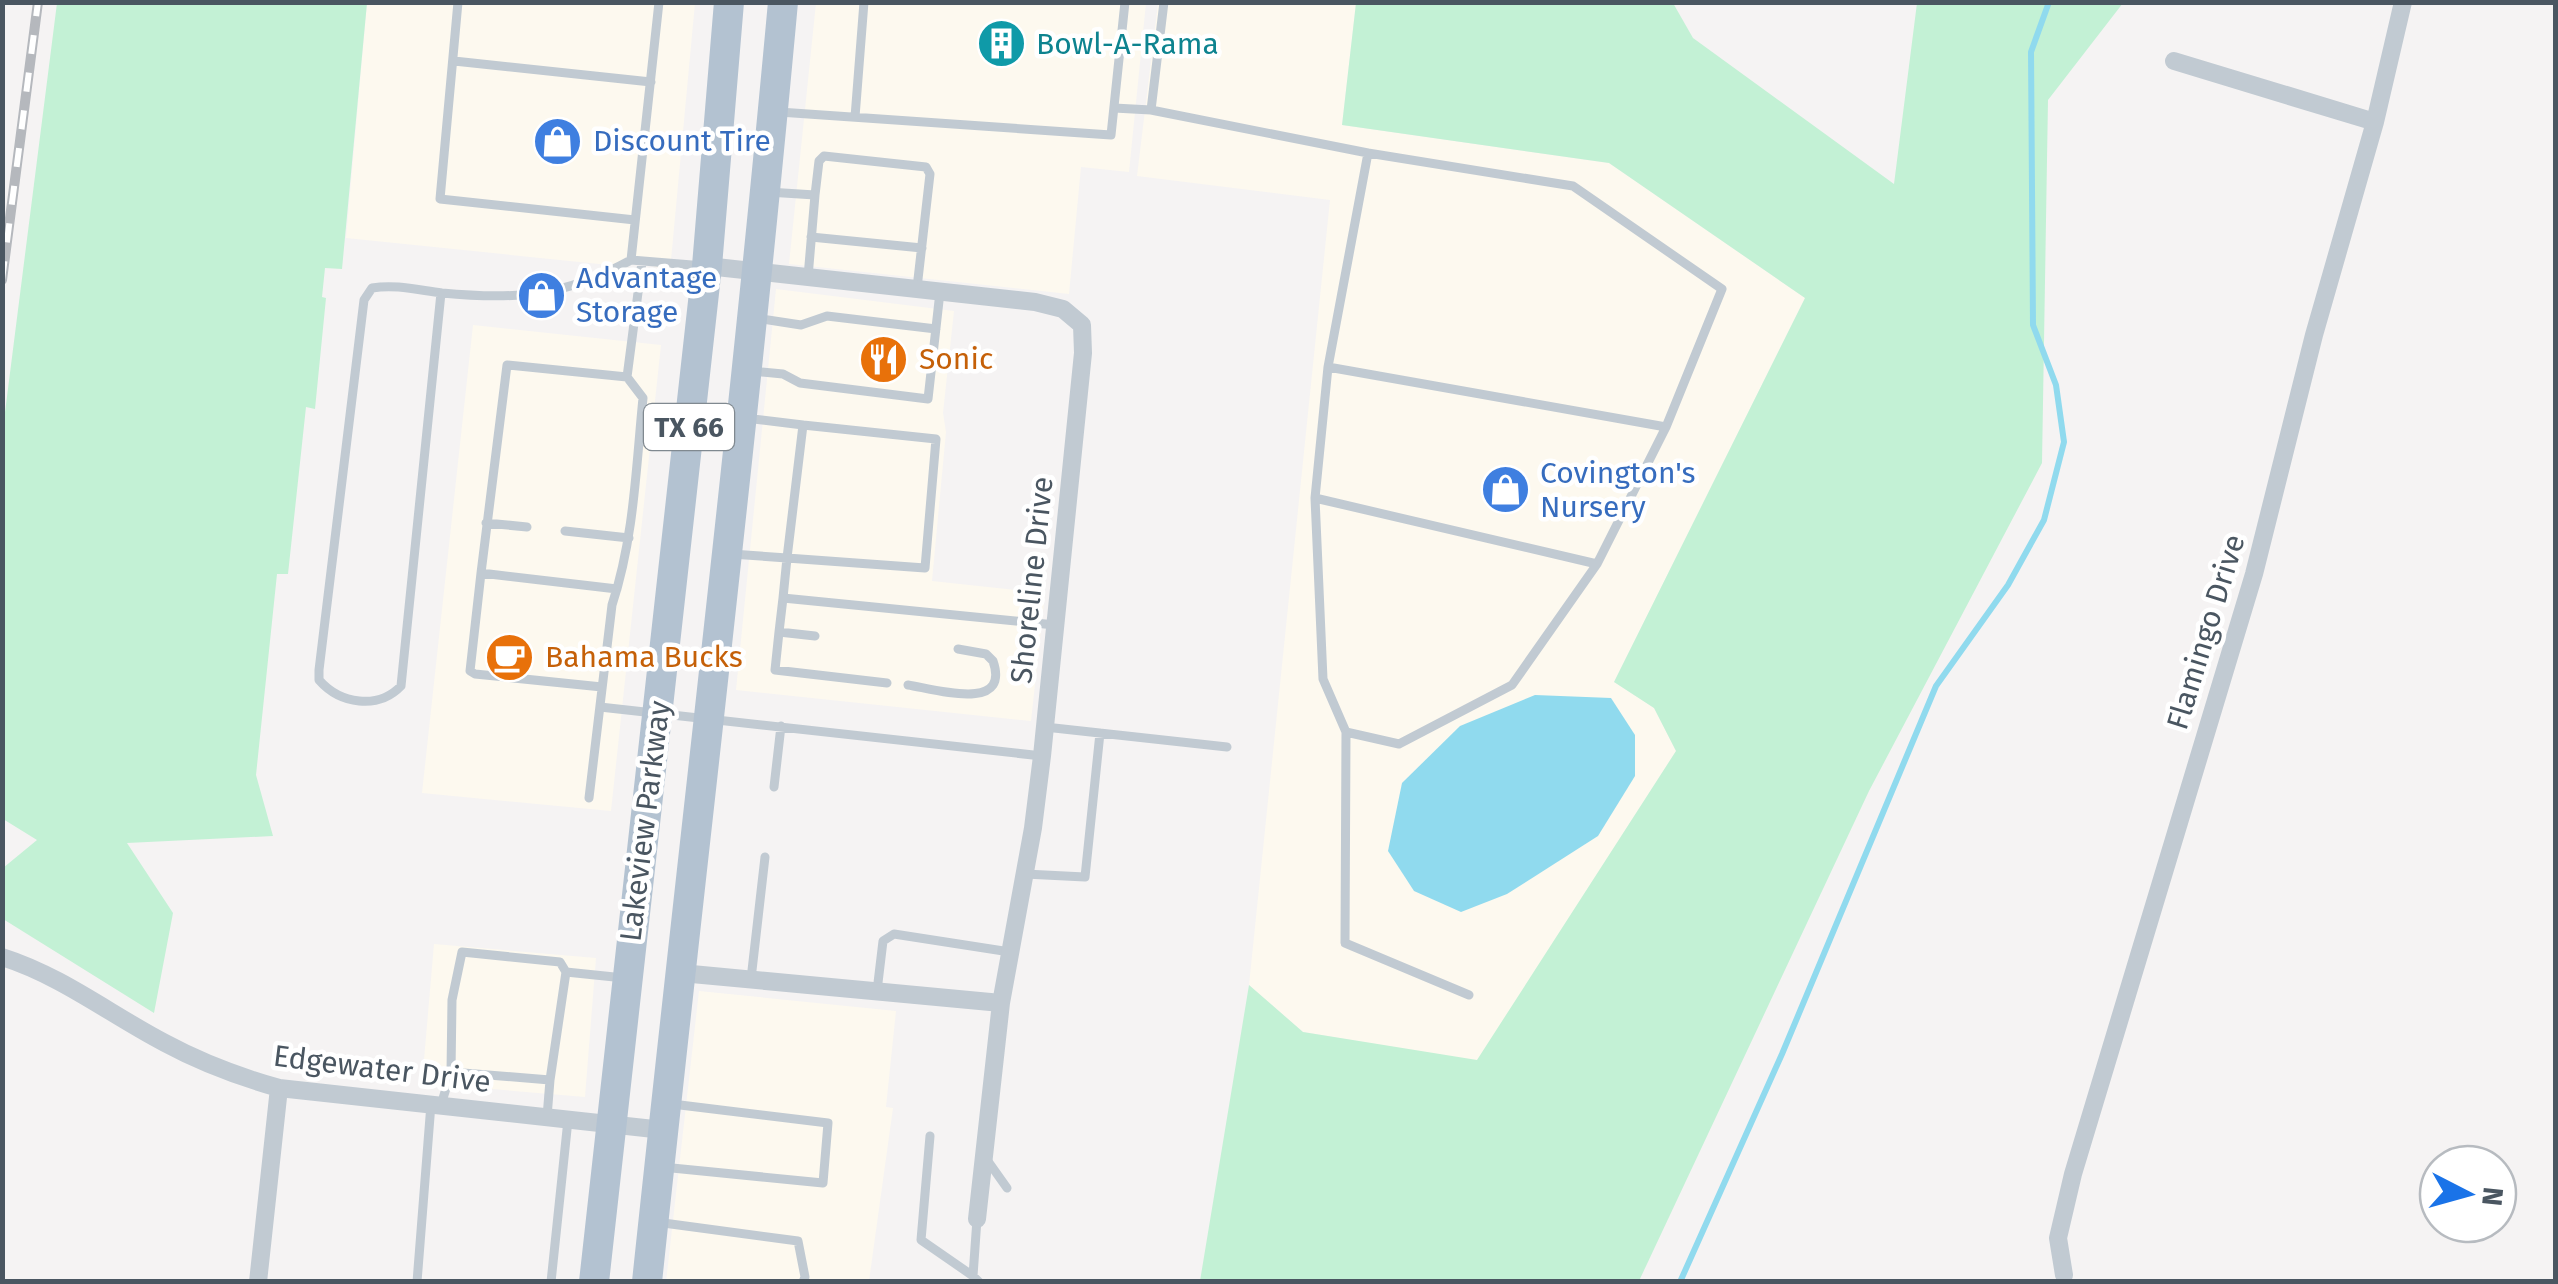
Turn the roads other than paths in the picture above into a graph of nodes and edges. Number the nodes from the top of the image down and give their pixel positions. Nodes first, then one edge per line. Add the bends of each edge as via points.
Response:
1 (458, 2) edge
2 (660, 2) edge
3 (730, 2) edge
4 (783, 2) edge
5 (864, 2) edge
6 (1125, 2) edge
7 (1164, 2) edge
8 (2403, 2) edge
9 (454, 61) junction
10 (2174, 62) dead end
11 (651, 82) junction
12 (1114, 108) junction
13 (1151, 110) junction
14 (773, 112) junction
15 (855, 117) junction
16 (2376, 122) junction
17 (1368, 152) junction
18 (766, 192) junction
19 (815, 195) junction
20 (635, 220) junction
21 (811, 237) junction
22 (922, 248) junction
23 (636, 261) junction
24 (707, 266) junction
25 (758, 272) junction
26 (808, 277) junction
27 (917, 289) junction
28 (940, 292) junction
29 (440, 293) junction
30 (753, 318) junction
31 (936, 329) junction
32 (1328, 367) junction
33 (747, 370) junction
34 (627, 377) junction
35 (742, 418) junction
36 (803, 424) junction
37 (1666, 427) junction
38 (1315, 498) junction
39 (486, 523) junction
40 (527, 527) dead end
41 (565, 531) dead end
42 (629, 538) junction
43 (728, 554) junction
44 (787, 558) junction
45 (1598, 564) junction
46 (481, 573) junction
47 (617, 589) junction
48 (782, 598) junction
49 (1056, 625) junction
50 (778, 632) junction
51 (814, 636) dead end
52 (958, 648) dead end
53 (886, 683) dead end
54 (908, 685) dead end
55 (602, 687) junction
56 (600, 706) junction
57 (658, 712) junction
58 (707, 718) junction
59 (782, 726) junction
60 (1045, 727) junction
61 (1346, 732) junction
62 (1100, 733) junction
63 (1227, 747) dead end
64 (1042, 756) junction
65 (774, 787) dead end
66 (589, 798) dead end
67 (765, 857) dead end
68 (1025, 874) junction
69 (1010, 952) junction
70 (2, 957) edge
71 (566, 972) junction
72 (681, 972) junction
73 (627, 978) junction
74 (751, 979) junction
75 (877, 992) junction
76 (1469, 996) dead end
77 (1001, 1003) junction
78 (452, 1072) junction
79 (550, 1080) junction
80 (280, 1088) junction
81 (436, 1105) junction
82 (547, 1117) junction
83 (665, 1117) junction
84 (568, 1119) junction
85 (609, 1123) junction
86 (930, 1136) dead end
87 (984, 1155) junction
88 (660, 1167) junction
89 (1007, 1188) dead end
90 (977, 1219) joint
91 (654, 1222) junction
92 (2064, 1275) dead end
93 (976, 1279) edge
94 (258, 1282) edge
95 (417, 1282) edge
96 (552, 1282) edge
97 (594, 1282) edge
98 (648, 1282) edge
99 (803, 1282) edge

1 - 9 lane
2 - 11 lane
3 - 24 main road, Lakeview Parkway / TX 66
4 - 14 main road, Lakeview Parkway / TX 66
5 - 15 lane
6 - 12 lane
7 - 13 lane
8 - 16 street, Flamingo Drive
9 - 11 lane
9 - 20 lane via 440,199
10 - 16 street
11 - 20 lane
12 - 13 lane
12 - 15 lane via 1111,136
13 - 17 lane
14 - 15 lane
14 - 18 main road, Lakeview Parkway / TX 66
16 - 92 street, Flamingo Drive via 2254,574 2072,1174 2058,1238
17 - 32 lane
17 - 37 lane via 1573,186 1722,288
18 - 19 lane
18 - 25 main road, Lakeview Parkway / TX 66
19 - 21 lane
19 - 22 lane via 824,156 926,167
20 - 23 lane
21 - 22 lane
21 - 26 lane
22 - 27 lane
23 - 24 lane
23 - 29 lane via 532,296
23 - 34 lane
24 - 25 street, Shoreline Drive
24 - 57 main road, Lakeview Parkway / TX 66
25 - 26 street, Shoreline Drive
25 - 30 main road, Lakeview Parkway / TX 66
26 - 27 street, Shoreline Drive
27 - 28 street, Shoreline Drive
28 - 31 lane
28 - 49 street, Shoreline Drive via 1063,309 1082,325
29 - 29 lane via 388,285 372,288 364,300 318,670 337,698 380,702 401,686
30 - 31 lane via 800,325 826,316
30 - 33 main road, Lakeview Parkway / TX 66
31 - 33 lane via 928,400
32 - 37 lane
32 - 38 lane
33 - 35 main road, Lakeview Parkway / TX 66
34 - 39 lane via 507,364
34 - 42 lane via 643,398
35 - 36 lane
35 - 43 main road, Lakeview Parkway / TX 66
36 - 44 lane
36 - 44 lane via 936,439 925,568
37 - 45 lane
38 - 45 lane
38 - 61 lane via 1324,679
39 - 40 lane
39 - 46 lane
41 - 42 lane
42 - 47 lane
43 - 44 lane
43 - 58 main road, Lakeview Parkway / TX 66
44 - 48 lane
45 - 61 lane via 1512,685 1399,744
46 - 47 lane
46 - 55 lane via 470,670
47 - 55 lane
48 - 49 lane
48 - 50 lane
49 - 60 street, Shoreline Drive
50 - 51 lane
50 - 53 lane via 774,670
52 - 54 lane via 993,661 989,691 977,696
55 - 56 lane
56 - 57 lane
56 - 66 lane
57 - 58 lane
57 - 73 main road, Lakeview Parkway / TX 66
58 - 59 lane
58 - 72 main road, Lakeview Parkway / TX 66
59 - 64 lane
59 - 65 lane
60 - 62 lane
60 - 64 street, Shoreline Drive
61 - 76 lane via 1346,943
62 - 63 lane
62 - 68 lane via 1085,878
64 - 68 street, Shoreline Drive
67 - 74 lane
68 - 69 street, Shoreline Drive
69 - 75 lane via 894,934 883,941
69 - 77 street, Shoreline Drive
70 - 80 street, Edgewater Drive via 59,981 165,1043
71 - 73 lane
71 - 78 lane via 560,962 462,952 452,1000
71 - 79 lane
72 - 74 street
72 - 83 main road, Lakeview Parkway / TX 66
73 - 85 main road, Lakeview Parkway / TX 66
74 - 75 street
75 - 77 street
77 - 87 street, Shoreline Drive
78 - 79 lane
78 - 81 lane
79 - 82 lane
80 - 81 street, Edgewater Drive
80 - 94 street
81 - 82 street, Edgewater Drive
81 - 95 lane
82 - 84 street, Edgewater Drive
83 - 85 street, Edgewater Drive
83 - 88 main road, Lakeview Parkway / TX 66
83 - 88 lane via 752,1112 828,1123 823,1183
84 - 85 street, Edgewater Drive
84 - 96 lane
85 - 97 main road, Lakeview Parkway / TX 66
86 - 93 lane via 921,1240
87 - 89 lane
87 - 90 street, Shoreline Drive
88 - 91 main road, Lakeview Parkway / TX 66
90 - 93 lane
91 - 98 main road, Lakeview Parkway / TX 66
91 - 99 lane via 798,1240

